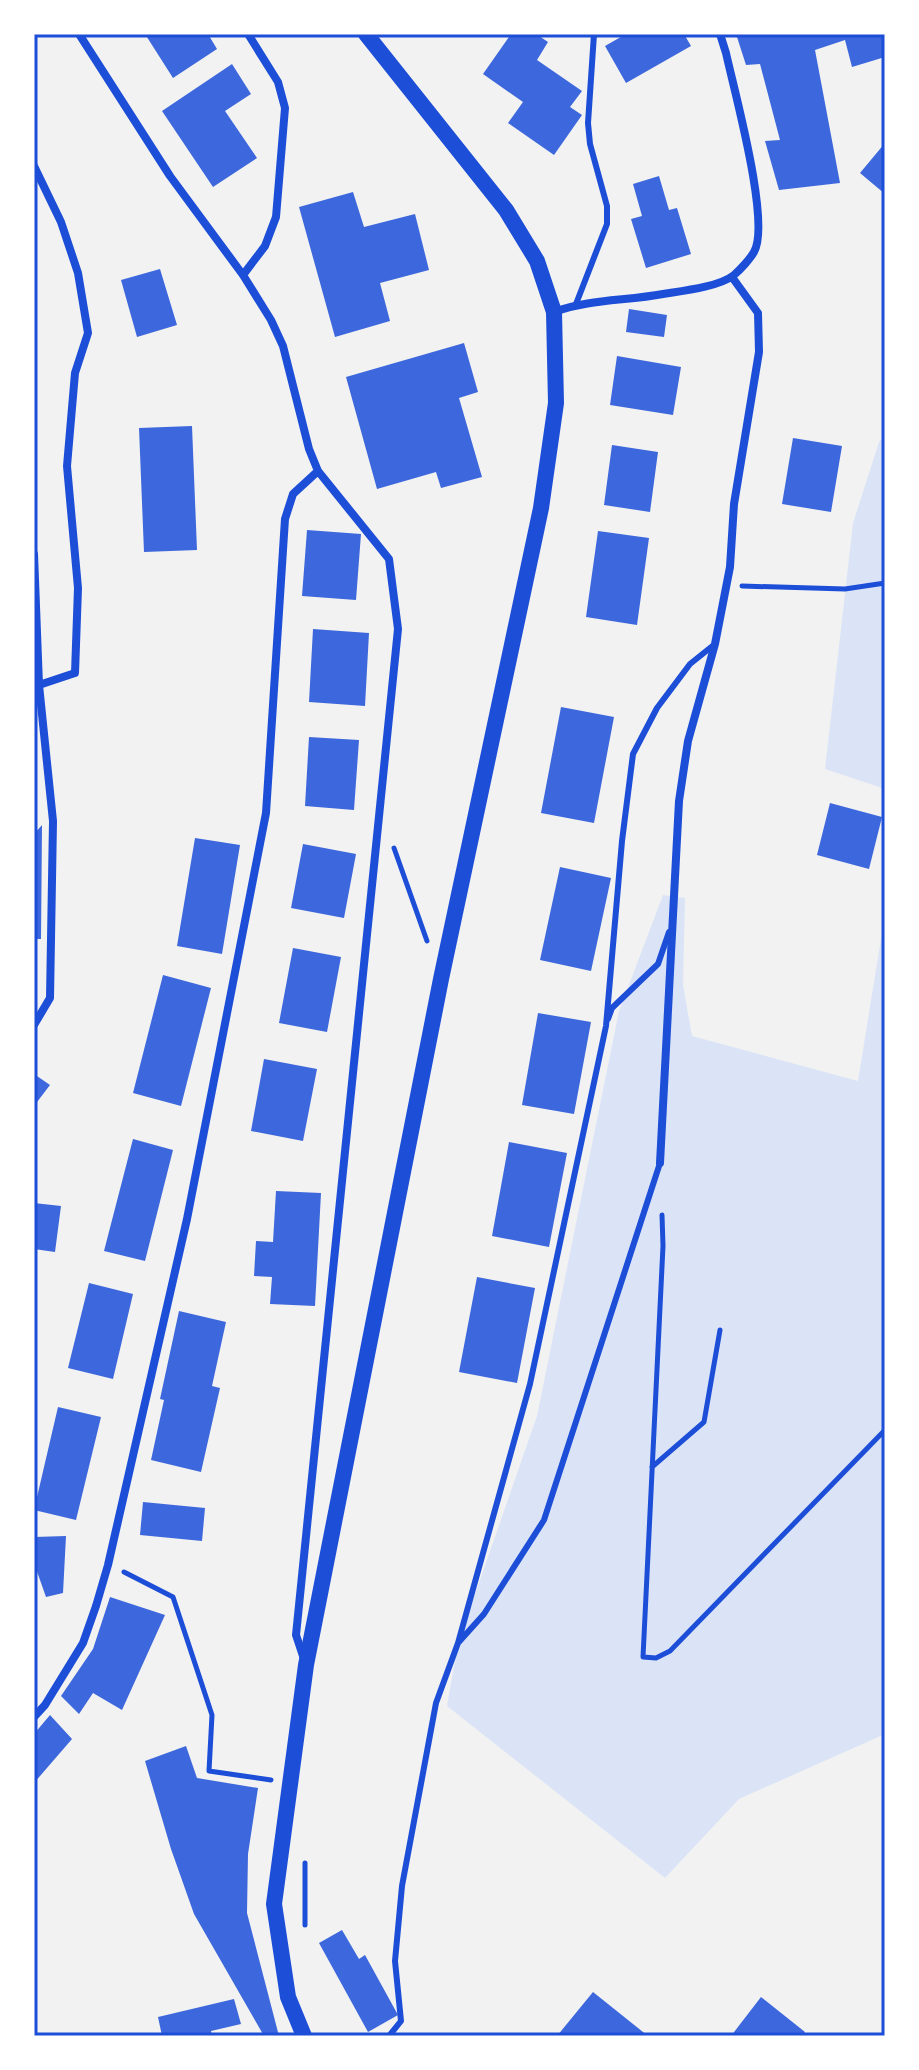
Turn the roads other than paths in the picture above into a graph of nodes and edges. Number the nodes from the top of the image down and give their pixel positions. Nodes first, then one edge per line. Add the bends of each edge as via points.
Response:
1 (79, 34) edge
2 (248, 34) edge
3 (366, 34) edge
4 (594, 34) edge
5 (720, 34) edge
6 (34, 166) edge
7 (243, 275) junction
8 (732, 277) junction
9 (576, 304) junction
10 (554, 312) junction
11 (318, 471) junction
12 (34, 554) edge
13 (715, 644) junction
14 (39, 685) junction
15 (675, 885) junction
16 (34, 1025) edge
17 (606, 1026) junction
18 (660, 1163) joint
19 (458, 1643) junction
20 (306, 1665) junction
21 (34, 1701) edge
22 (45, 1705) junction
23 (34, 1717) edge
24 (304, 2036) edge
25 (389, 2036) edge

1 - 7 street via 170,176
2 - 7 street via 278,82 285,108 276,217 265,246
3 - 10 main road via 506,210 537,261
4 - 9 lane via 588,123 607,224
5 - 8 street via 760,225 755,251
6 - 14 street via 74,260 88,333 75,373 67,466 78,588 75,673
7 - 11 street via 283,346
8 - 9 street via 646,297
8 - 13 street via 758,313 759,352
9 - 10 street
10 - 20 main road via 556,403 541,508 441,979
11 - 20 street via 389,559 398,629 296,1635
11 - 22 street via 293,494 285,519 266,813 187,1219 108,1565 83,1643
12 - 14 street
13 - 15 street via 688,741
13 - 17 lane via 690,664 657,708 633,754
14 - 16 street via 53,821 50,998
15 - 17 lane via 669,933 658,964 612,1008
15 - 18 street
17 - 19 lane via 530,1384
18 - 19 lane via 544,1520 484,1614
19 - 25 lane via 436,1703 402,1886 395,1961 401,2021
20 - 24 main road via 274,1904 288,1997
21 - 22 lane
22 - 23 street

